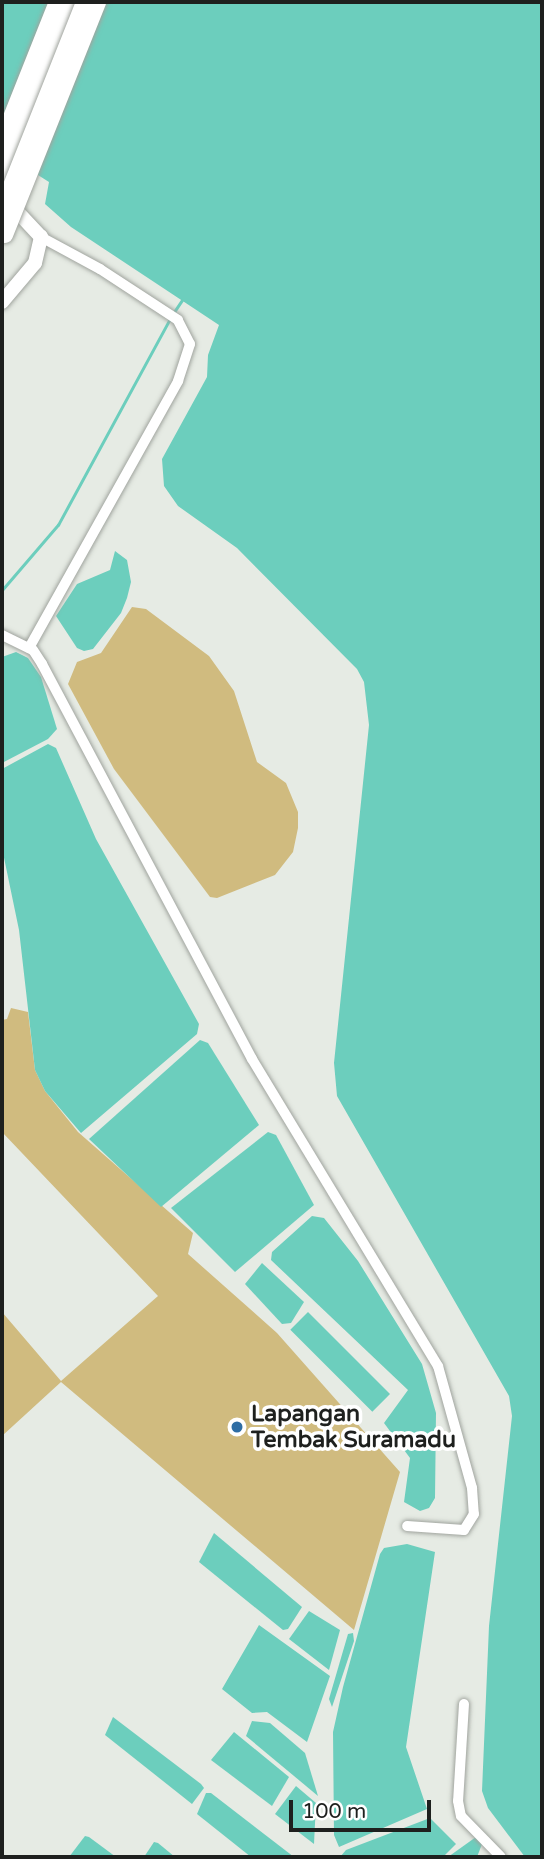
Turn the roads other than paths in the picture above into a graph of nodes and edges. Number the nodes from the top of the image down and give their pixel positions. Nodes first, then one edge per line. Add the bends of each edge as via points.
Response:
1 (57, 2) edge
2 (69, 2) edge
3 (85, 2) edge
4 (98, 2) edge
5 (2, 140) edge
6 (2, 173) edge
7 (2, 205) edge
8 (2, 213) edge
9 (24, 219) junction
10 (41, 237) junction
11 (4, 239) edge
12 (2, 302) edge
13 (2, 635) edge
14 (29, 648) junction
15 (407, 1526) dead end
16 (464, 1704) dead end
17 (501, 1857) edge

1 - 5 main road
2 - 6 highway
3 - 8 highway, bridge
4 - 11 main road, bridge
7 - 9 street
8 - 9 street
9 - 10 street
10 - 12 street via 36,263
10 - 14 street via 178,320 190,344 178,381
13 - 14 street
14 - 15 street via 42,664 251,1059 438,1366 472,1488 474,1514 464,1530
16 - 17 street via 461,1816

